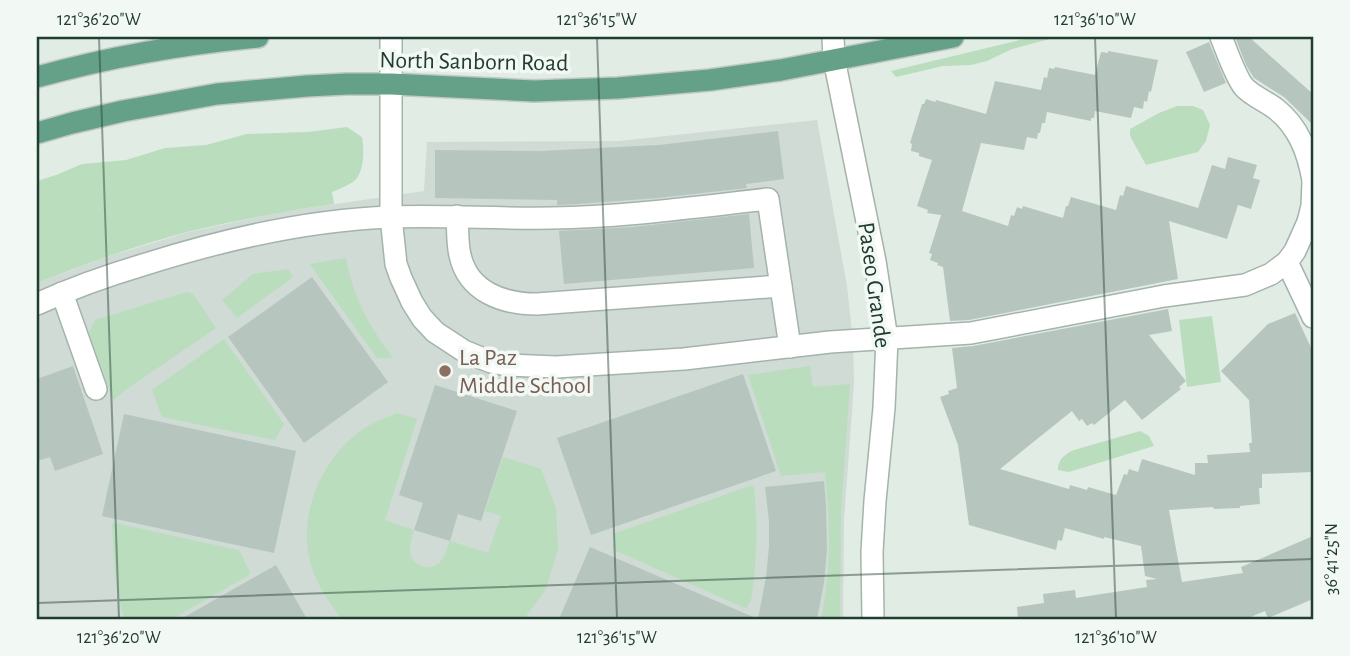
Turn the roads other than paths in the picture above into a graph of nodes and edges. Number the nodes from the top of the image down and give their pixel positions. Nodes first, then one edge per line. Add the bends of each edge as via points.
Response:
1 (258, 37) edge
2 (391, 37) edge
3 (833, 37) edge
4 (953, 37) edge
5 (1221, 37) edge
6 (834, 59) junction
7 (37, 76) edge
8 (391, 84) junction
9 (37, 133) edge
10 (1313, 181) edge
11 (457, 216) junction
12 (391, 217) junction
13 (1311, 221) edge
14 (1287, 262) junction
15 (781, 286) junction
16 (62, 293) junction
17 (37, 304) edge
18 (1313, 317) edge
19 (887, 339) junction
20 (790, 347) junction
21 (96, 389) dead end
22 (873, 619) edge

1 - 7 main road via 114,58
2 - 8 street
3 - 6 street, Paseo Grande
4 - 6 main road, North Sanborn Road
5 - 10 street via 1242,86 1291,123 1306,150
6 - 8 main road, North Sanborn Road via 781,70 618,88 534,91
6 - 19 street, Paseo Grande
8 - 9 main road, North Sanborn Road via 217,94
8 - 12 street
10 - 13 street
11 - 12 street
11 - 15 street via 460,256 469,277 490,295 519,304
11 - 15 street via 551,218 768,199
12 - 16 street via 222,242
12 - 20 street via 396,264 412,302 435,331 477,357 507,365 556,366
13 - 14 street
14 - 18 street
14 - 19 street via 1259,280 1230,288 1164,296 996,329
15 - 20 street
16 - 17 street
16 - 21 street
19 - 20 street
19 - 22 street, Paseo Grande via 875,500

